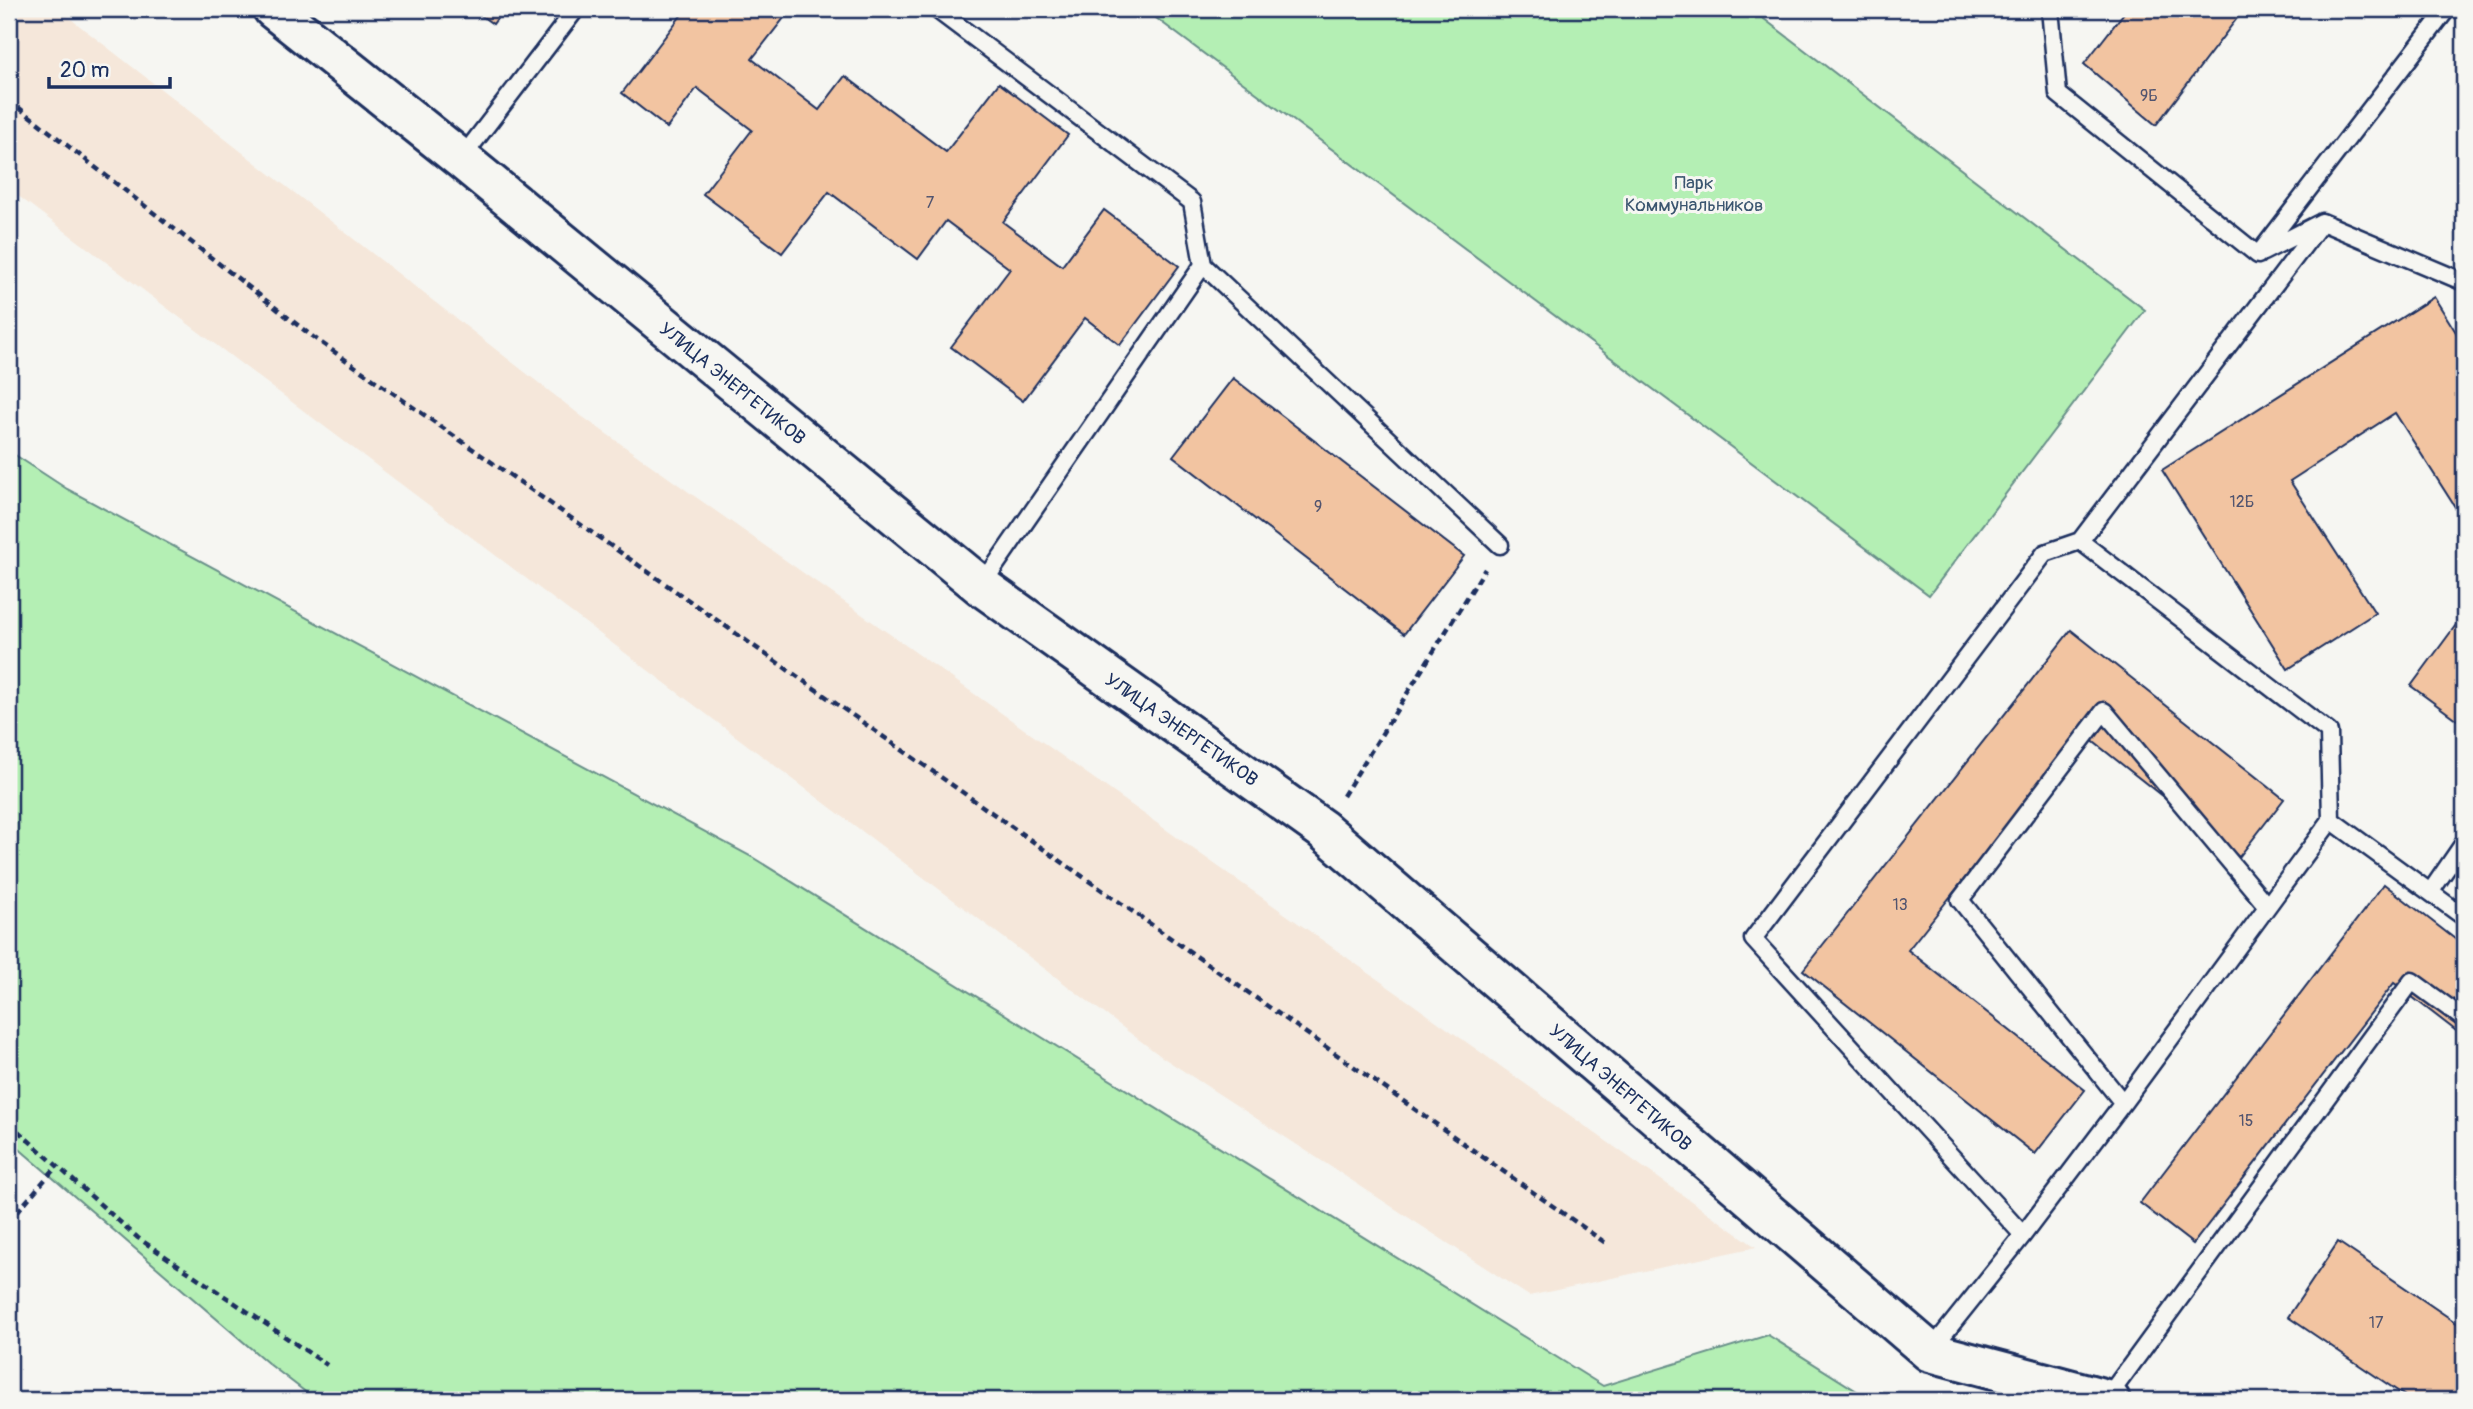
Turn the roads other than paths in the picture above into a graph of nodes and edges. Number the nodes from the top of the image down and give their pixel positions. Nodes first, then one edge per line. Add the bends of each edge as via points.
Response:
1 (273, 9) edge
2 (576, 9) edge
3 (936, 9) edge
4 (2050, 9) edge
5 (2447, 9) edge
6 (461, 159) junction
7 (2322, 222) junction
8 (2258, 255) junction
9 (1203, 265) junction
10 (2464, 282) edge
11 (2080, 541) junction
12 (1500, 545) road end
13 (981, 586) junction
14 (2331, 820) junction
15 (2464, 843) edge
16 (2431, 891) junction
17 (2267, 906) junction
18 (2464, 917) edge
19 (2464, 1019) edge
20 (2123, 1104) junction
21 (2023, 1235) junction
22 (1930, 1352) junction
23 (2109, 1399) edge

1 - 6 street, УЛИЦА ЭНЕРГЕТИКОВ
2 - 6 lane
3 - 9 lane via 1192,202
4 - 8 lane via 2058,94
5 - 8 lane
6 - 13 street, УЛИЦА ЭНЕРГЕТИКОВ
7 - 8 lane
7 - 10 lane
7 - 11 lane
9 - 12 lane
9 - 13 lane
11 - 14 lane via 2329,732
11 - 21 lane via 2045,554 1753,939
13 - 22 street, УЛИЦА ЭНЕРГЕТИКОВ via 1322,829
14 - 16 lane
14 - 17 lane
15 - 16 lane
16 - 18 lane
17 - 20 lane
17 - 20 lane via 2104,711 1960,900
19 - 23 lane via 2412,981
20 - 21 lane
21 - 22 lane
22 - 23 street, УЛИЦА ЭНЕРГЕТИКОВ

